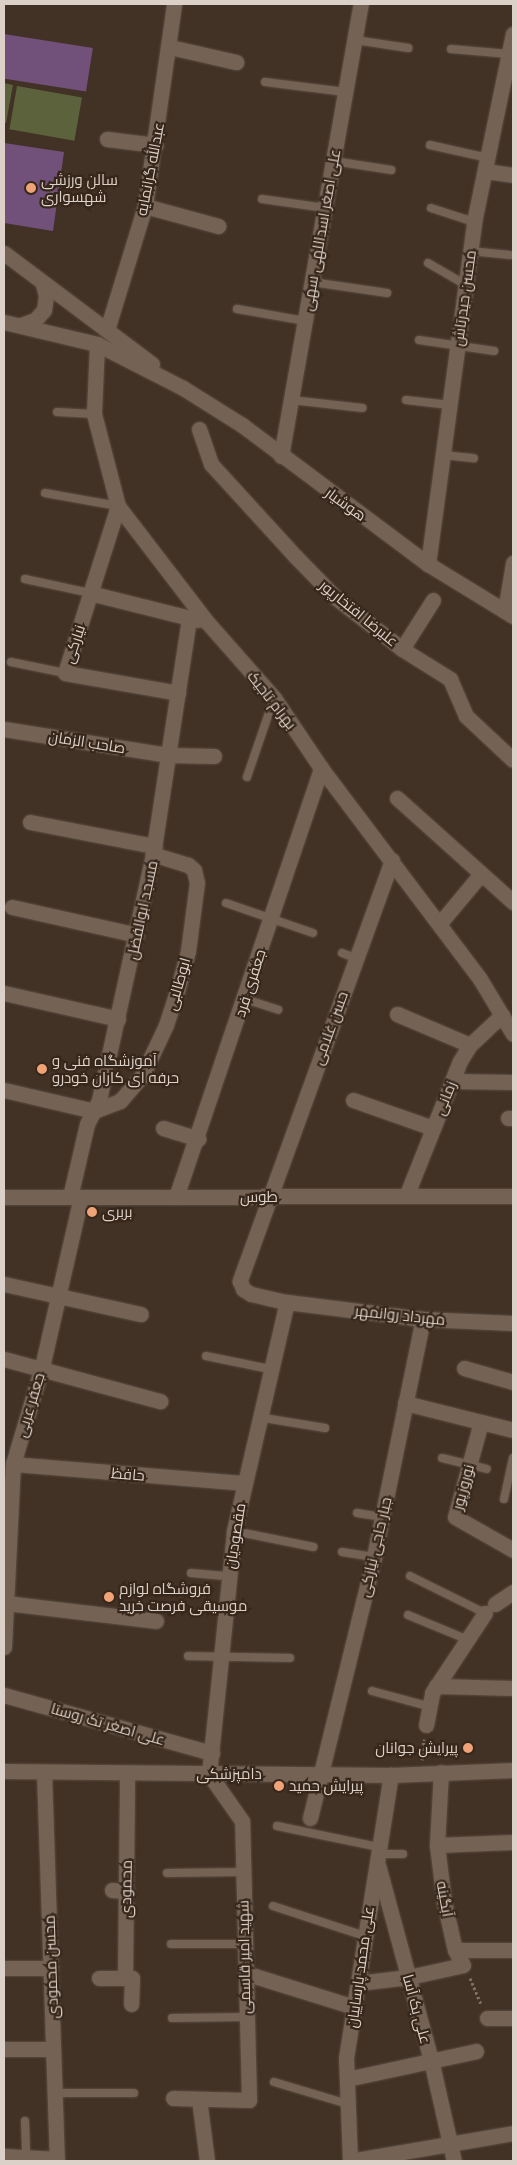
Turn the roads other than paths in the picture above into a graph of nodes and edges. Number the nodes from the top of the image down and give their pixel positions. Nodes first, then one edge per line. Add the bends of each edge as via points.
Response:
1 (174, 4) edge
2 (361, 4) edge
3 (513, 34) edge
4 (355, 40) junction
5 (170, 47) junction
6 (408, 48) dead end
7 (451, 49) dead end
8 (509, 54) junction
9 (236, 62) dead end
10 (265, 82) dead end
11 (346, 92) junction
12 (107, 139) dead end
13 (156, 145) junction
14 (430, 145) dead end
15 (333, 160) junction
16 (486, 165) junction
17 (392, 170) dead end
18 (513, 175) edge
19 (262, 199) dead end
20 (145, 206) junction
21 (325, 208) junction
22 (431, 208) dead end
23 (474, 222) junction
24 (218, 226) dead end
25 (470, 251) junction
26 (4, 253) edge
27 (510, 255) dead end
28 (428, 263) dead end
29 (312, 282) junction
30 (43, 284) junction
31 (466, 285) junction
32 (387, 294) dead end
33 (237, 309) dead end
34 (305, 321) junction
35 (4, 322) edge
36 (21, 325) junction
37 (107, 330) junction
38 (419, 340) dead end
39 (97, 344) junction
40 (458, 346) junction
41 (494, 351) dead end
42 (183, 388) junction
43 (291, 400) junction
44 (406, 400) dead end
45 (450, 404) junction
46 (363, 408) dead end
47 (57, 412) dead end
48 (94, 414) junction
49 (199, 429) dead end
50 (443, 455) junction
51 (281, 456) junction
52 (474, 458) dead end
53 (45, 494) dead end
54 (118, 506) junction
55 (513, 563) edge
56 (428, 564) junction
57 (25, 579) dead end
58 (90, 593) junction
59 (433, 600) dead end
60 (509, 614) edge
61 (189, 618) junction
62 (207, 622) junction
63 (402, 649) junction
64 (11, 662) dead end
65 (65, 673) junction
66 (178, 693) junction
67 (274, 698) junction
68 (4, 729) edge
69 (169, 756) junction
70 (214, 756) dead end
71 (513, 760) edge
72 (321, 768) junction
73 (248, 777) dead end
74 (396, 798) dead end
75 (30, 822) dead end
76 (154, 850) junction
77 (392, 860) junction
78 (482, 874) junction
79 (513, 902) edge
80 (226, 904) dead end
81 (12, 907) dead end
82 (271, 919) junction
83 (440, 923) junction
84 (313, 933) dead end
85 (137, 935) junction
86 (4, 993) edge
87 (245, 999) junction
88 (278, 1010) dead end
89 (397, 1014) dead end
90 (502, 1015) junction
91 (118, 1019) junction
92 (513, 1034) edge
93 (470, 1045) junction
94 (452, 1081) junction
95 (513, 1082) edge
96 (4, 1090) edge
97 (353, 1100) dead end
98 (94, 1111) junction
99 (163, 1128) dead end
100 (433, 1128) junction
101 (198, 1139) junction
102 (407, 1194) junction
103 (513, 1196) edge
104 (4, 1197) edge
105 (76, 1197) junction
106 (176, 1197) junction
107 (268, 1197) junction
108 (4, 1284) edge
109 (59, 1297) junction
110 (287, 1302) junction
111 (141, 1314) dead end
112 (423, 1319) junction
113 (513, 1323) edge
114 (206, 1356) dead end
115 (4, 1359) edge
116 (42, 1367) junction
117 (464, 1368) dead end
118 (270, 1369) junction
119 (513, 1382) edge
120 (160, 1400) dead end
121 (405, 1403) junction
122 (258, 1418) junction
123 (481, 1422) junction
124 (325, 1428) dead end
125 (513, 1430) edge
126 (11, 1454) edge
127 (442, 1458) dead end
128 (513, 1458) edge
129 (469, 1464) junction
130 (487, 1469) dead end
131 (244, 1483) junction
132 (504, 1499) dead end
133 (357, 1513) dead end
134 (382, 1517) junction
135 (234, 1531) junction
136 (313, 1547) dead end
137 (513, 1550) edge
138 (342, 1552) dead end
139 (374, 1557) junction
140 (191, 1573) dead end
141 (228, 1576) junction
142 (410, 1576) dead end
143 (513, 1592) edge
144 (6, 1603) junction
145 (490, 1609) junction
146 (408, 1615) dead end
147 (156, 1621) dead end
148 (466, 1639) junction
149 (4, 1647) edge
150 (188, 1656) dead end
151 (220, 1658) junction
152 (290, 1658) dead end
153 (436, 1686) junction
154 (513, 1688) edge
155 (372, 1691) dead end
156 (4, 1695) edge
157 (428, 1706) junction
158 (426, 1724) road end
159 (212, 1752) junction
160 (513, 1770) edge
161 (4, 1771) edge
162 (44, 1772) junction
163 (441, 1772) junction
164 (127, 1774) junction
165 (210, 1774) junction
166 (321, 1775) junction
167 (391, 1775) junction
168 (310, 1818) dead end
169 (277, 1826) dead end
170 (513, 1842) edge
171 (437, 1845) junction
172 (377, 1853) junction
173 (403, 1854) dead end
174 (243, 1872) junction
175 (167, 1873) dead end
176 (273, 1906) dead end
177 (365, 1936) junction
178 (171, 1944) dead end
179 (244, 1944) junction
180 (455, 1950) junction
181 (513, 1950) edge
182 (4, 1968) edge
183 (51, 1968) junction
184 (245, 1973) junction
185 (409, 1977) junction
186 (99, 1978) dead end
187 (125, 1978) junction
188 (358, 1983) junction
189 (131, 2004) dead end
190 (354, 2007) junction
191 (246, 2017) junction
192 (172, 2018) dead end
193 (487, 2018) road end
194 (513, 2018) edge
195 (4, 2049) edge
196 (53, 2049) junction
197 (476, 2051) dead end
198 (432, 2060) junction
199 (347, 2079) junction
200 (274, 2082) dead end
201 (53, 2093) junction
202 (134, 2093) dead end
203 (173, 2098) dead end
204 (199, 2099) junction
205 (348, 2104) junction
206 (25, 2121) dead end
207 (513, 2132) edge
208 (450, 2142) junction
209 (4, 2156) edge
210 (26, 2157) junction
211 (57, 2160) edge
212 (206, 2161) edge
213 (350, 2161) edge
214 (454, 2161) edge

1 - 5 street, عبدالله گرانمایه
2 - 4 street, علی اصغر اسداللهی سهی
3 - 8 street, محسن حیدرتاش
4 - 6 lane
4 - 11 street, علی اصغر اسداللهی سهی
5 - 9 street
5 - 13 street, عبدالله گرانمایه
7 - 8 lane
8 - 16 street, محسن حیدرتاش
10 - 11 lane
11 - 15 street, علی اصغر اسداللهی سهی
12 - 13 street
13 - 20 street, عبدالله گرانمایه
14 - 16 lane
15 - 17 lane
15 - 21 street, علی اصغر اسداللهی سهی
16 - 18 street
16 - 23 street, محسن حیدرتاش
19 - 21 lane
20 - 24 street
20 - 37 street, عبدالله گرانمایه
21 - 29 street, علی اصغر اسداللهی سهی
22 - 23 lane
23 - 25 street, محسن حیدرتاش
25 - 27 lane
25 - 31 street, محسن حیدرتاش
26 - 30 street, هوشیار
28 - 31 lane
29 - 32 lane
29 - 34 street, علی اصغر اسداللهی سهی
30 - 36 street via 46,296 44,310 35,320
30 - 37 street, هوشیار
31 - 40 street, محسن حیدرتاش
33 - 34 lane
34 - 43 street, علی اصغر اسداللهی سهی
35 - 36 street, هوشیار
36 - 39 street, هوشیار
37 - 42 street, هوشیار
38 - 40 lane
39 - 42 street, هوشیار
39 - 48 street, بهرام تاجیک
40 - 41 lane
40 - 45 street, محسن حیدرتاش
42 - 51 street, هوشیار via 242,425
43 - 46 lane
43 - 51 street, علی اصغر اسداللهی سهی
44 - 45 lane
45 - 50 street, محسن حیدرتاش
47 - 48 lane
48 - 54 street, بهرام تاجیک
49 - 63 street, علیرضا افتخارپور via 211,464 295,556 334,597
50 - 52 lane
50 - 56 street, محسن حیدرتاش
51 - 56 street, هوشیار
53 - 54 lane
54 - 58 street, نیارکی
54 - 62 street, بهرام تاجیک
55 - 60 street
56 - 60 street, هوشیار
57 - 58 lane
58 - 61 street
58 - 65 street, نیارکی
59 - 63 street
61 - 62 street
61 - 66 street, مسجد ابوالفضل
62 - 67 street, بهرام تاجیک
63 - 71 street, علیرضا افتخارپور via 450,679 466,716
64 - 65 lane
65 - 66 street, نیارکی
66 - 69 street, مسجد ابوالفضل
67 - 72 street, بهرام تاجیک
67 - 73 lane
68 - 69 street, صاحب الزمان
69 - 70 street, صاحب الزمان
69 - 76 street, مسجد ابوالفضل
72 - 77 street, بهرام تاجیک
72 - 82 street, جعفری فرد
74 - 78 street
75 - 76 street, ابوطالبی
76 - 85 street, مسجد ابوالفضل
76 - 98 street, ابوطالبی via 188,865 196,875 188,951 166,1025 142,1076 120,1101
77 - 83 street, بهرام تاجیک
77 - 107 street, حسن غلامی via 349,955
78 - 79 street
78 - 83 street
80 - 82 lane
81 - 85 street
82 - 84 lane
82 - 87 street, جعفری فرد
83 - 90 street, بهرام تاجیک
85 - 91 street, مسجد ابوالفضل
86 - 91 street
87 - 88 lane
87 - 101 street, جعفری فرد
89 - 93 street
90 - 92 street, بهرام تاجیک
90 - 93 street, زمانی
91 - 98 street, مسجد ابوالفضل
93 - 94 street, زمانی
94 - 95 street
94 - 100 street, زمانی
96 - 98 street
97 - 100 street
98 - 105 street, مسجد ابوالفضل
99 - 101 street
100 - 102 street, زمانی
101 - 106 street, جعفری فرد
102 - 103 street, طوس
102 - 107 street, طوس
104 - 105 street, طوس
105 - 106 street, طوس
105 - 109 street, جعفر عربی
106 - 107 street, طوس
107 - 110 street, حسن غلامی via 240,1281 251,1294
108 - 109 street
109 - 111 street
109 - 116 street, جعفر عربی
110 - 112 street, مهرداد روانمهر
110 - 118 street, مقصودیان
112 - 113 street, مهرداد روانمهر
112 - 121 street, جبار حاجی نیازکی
114 - 118 lane
115 - 116 street
116 - 120 street
116 - 126 street, جعفر عربی
117 - 119 street
118 - 122 street, مقصودیان
121 - 123 street
121 - 134 street, جبار حاجی نیازکی
122 - 124 lane
122 - 131 street, مقصودیان
123 - 125 street
123 - 129 street, نوروزپور
126 - 131 street, حافظ
126 - 144 street, جعفر عربی
127 - 129 lane
128 - 132 lane
129 - 130 lane
129 - 137 street, نوروزپور via 455,1517
131 - 135 street, مقصودیان
133 - 134 lane
134 - 139 street, جبار حاجی نیازکی
135 - 136 lane
135 - 141 street, مقصودیان
138 - 139 lane
139 - 166 street, جبار حاجی نیازکی
140 - 141 lane
141 - 151 street, مقصودیان
142 - 145 lane
143 - 145 street
144 - 147 street
144 - 149 street, جعفر عربی
145 - 148 street
146 - 148 lane
148 - 153 street
150 - 151 lane
151 - 152 lane
151 - 159 street, مقصودیان
153 - 154 street
153 - 157 street
155 - 157 lane
156 - 159 street, علی اصغر تک روستا
157 - 158 street
159 - 165 street, مقصودیان
160 - 163 street, دامپزشکی
161 - 162 street, دامپزشکی
162 - 164 street, دامپزشکی
162 - 183 street, محسن محمودی
163 - 167 street, دامپزشکی
163 - 171 street, آبگینه
164 - 165 street, دامپزشکی
164 - 187 street, محمودی via 119,1890
165 - 166 street, دامپزشکی
165 - 174 street, شهید امیر قاسمی via 242,1821
166 - 167 street, دامپزشکی
166 - 168 street, جبار حاجی نیازکی
167 - 172 street, علی محمد پارساییان
169 - 172 lane
170 - 171 street
171 - 180 street, آبگینه via 444,1902
172 - 173 lane
172 - 177 street, علی محمد پارساییان
172 - 185 street, علی بک آسا
174 - 175 lane
174 - 179 street, شهید امیر قاسمی
176 - 177 lane
177 - 188 street, علی محمد پارساییان
178 - 179 lane
179 - 184 street, شهید امیر قاسمی
180 - 181 street
180 - 185 street, آبگینه via 463,1965
182 - 183 street
183 - 196 street, محسن محمودی
184 - 190 street
184 - 191 street, شهید امیر قاسمی
185 - 188 street
185 - 198 street, علی بک آسا
186 - 187 street
187 - 189 street via 132,1978
188 - 190 street, علی محمد پارساییان
190 - 199 street, علی محمد پارساییان via 346,2058
191 - 192 lane
191 - 204 street, شهید امیر قاسمی via 249,2100
193 - 194 street
195 - 196 street
196 - 201 street, محسن محمودی
197 - 198 street
198 - 199 street
198 - 208 street, علی بک آسا
199 - 205 street, علی محمد پارساییان
200 - 205 lane
201 - 202 lane
201 - 211 street, محسن محمودی
203 - 204 street
204 - 212 street
205 - 213 street, علی محمد پارساییان
206 - 210 lane
207 - 208 street
208 - 213 street
208 - 214 street, علی بک آسا
209 - 210 street
210 - 211 street

